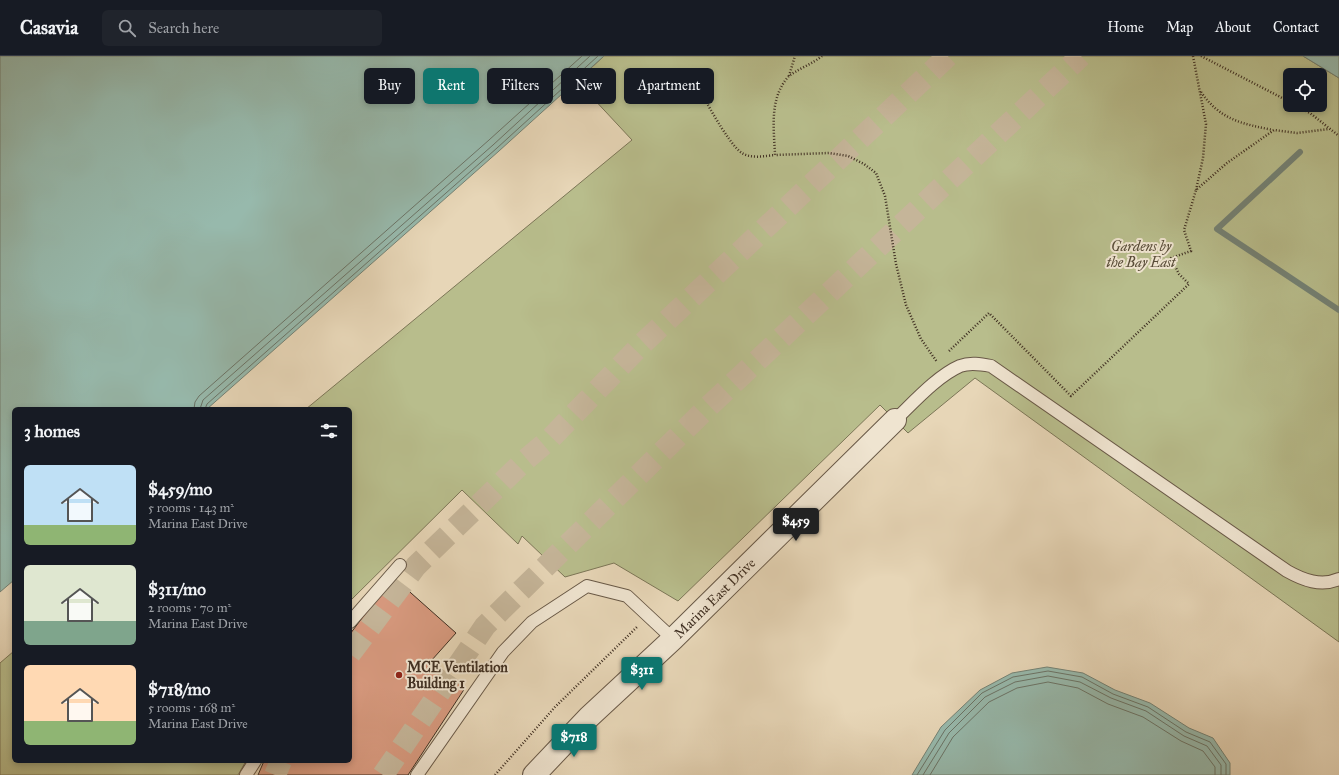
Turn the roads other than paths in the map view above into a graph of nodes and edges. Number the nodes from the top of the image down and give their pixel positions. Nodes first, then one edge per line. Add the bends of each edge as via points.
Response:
1 (895, 420) joint
2 (400, 565) dead end
3 (1339, 579) edge
4 (352, 620) edge
5 (673, 639) junction
6 (253, 763) edge
7 (246, 775) edge
8 (417, 775) edge
9 (534, 775) edge

1 - 3 lane via 946,374 961,366 977,363 991,366 1302,580 1318,583
1 - 5 street, Marina East Drive
2 - 4 lane
5 - 8 lane via 627,596 587,586 532,622 503,652
5 - 9 street, Marina East Drive via 589,717
6 - 7 lane

